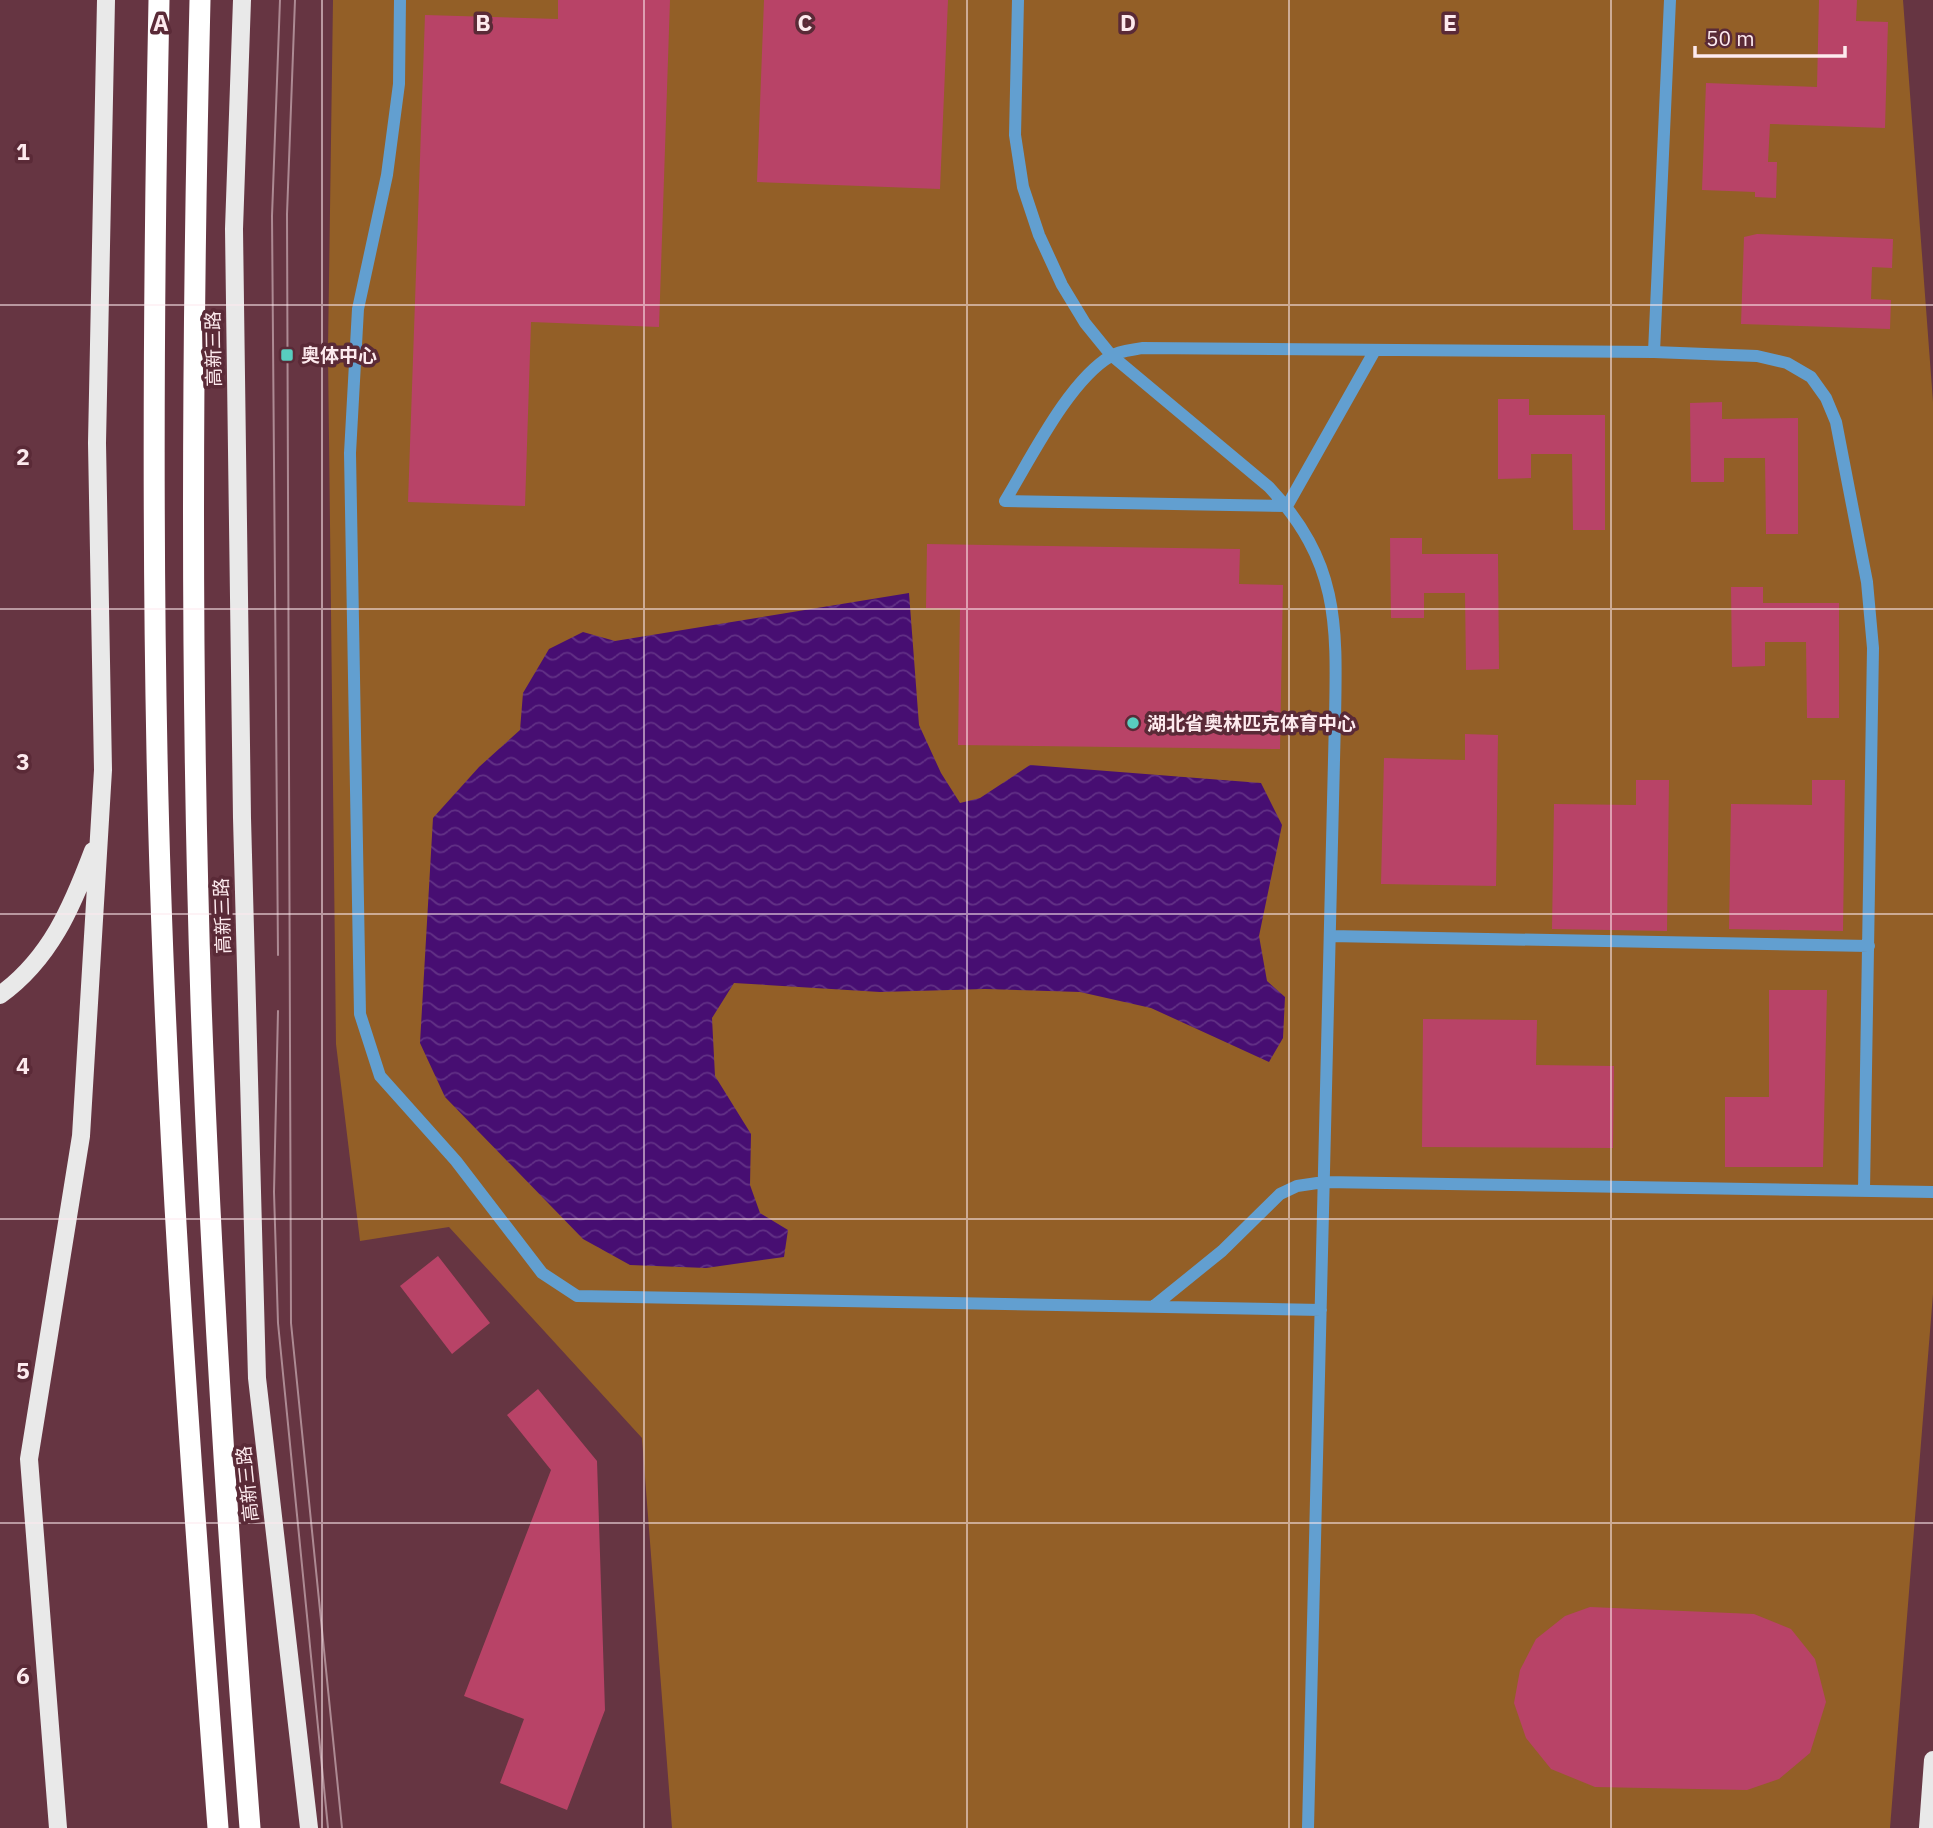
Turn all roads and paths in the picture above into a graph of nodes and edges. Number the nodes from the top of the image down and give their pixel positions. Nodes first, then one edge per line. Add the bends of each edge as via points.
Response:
1 (106, 0) edge
2 (159, 0) edge
3 (200, 0) edge
4 (242, 0) edge
5 (400, 0) edge
6 (1018, 0) edge
7 (1670, 0) edge
8 (1374, 352) junction
9 (1654, 352) junction
10 (1111, 355) junction
11 (1287, 506) junction
12 (100, 834) junction
13 (1330, 936) junction
14 (1869, 946) junction
15 (0, 995) edge
16 (1324, 1182) junction
17 (1864, 1190) junction
18 (1933, 1192) edge
19 (1154, 1306) junction
20 (1321, 1310) junction
21 (1933, 1760) edge
22 (58, 1828) edge
23 (218, 1828) edge
24 (250, 1828) edge
25 (309, 1828) edge
26 (1308, 1828) edge
27 (1928, 1828) edge

1 - 12 main road via 97,443 104,698
2 - 23 highway via 154,226 157,757 181,1297
3 - 24 highway, 高新三路 via 193,520 201,1001 214,1310
4 - 25 main road, 高新三路 via 234,229 242,818 257,1378
5 - 19 street via 399,84 387,175 358,309 349,453 360,1014 380,1076 456,1161 541,1273 577,1296
6 - 10 street via 1015,135 1023,187 1062,285
7 - 9 street
8 - 9 street
8 - 10 street via 1142,348
8 - 11 street
9 - 14 street via 1757,356 1787,363 1811,377 1836,422 1867,582 1874,648
10 - 11 street
10 - 11 street via 1087,376 1054,419 1005,501
11 - 13 street via 1308,536 1326,575 1336,645
12 - 15 main road via 70,913 45,952
12 - 22 main road via 81,1136 29,1459
13 - 14 street
13 - 16 street
14 - 17 street
16 - 17 street
16 - 19 street via 1280,1194 1193,1277
16 - 20 street
17 - 18 street
19 - 20 street
20 - 26 street
21 - 27 main road

